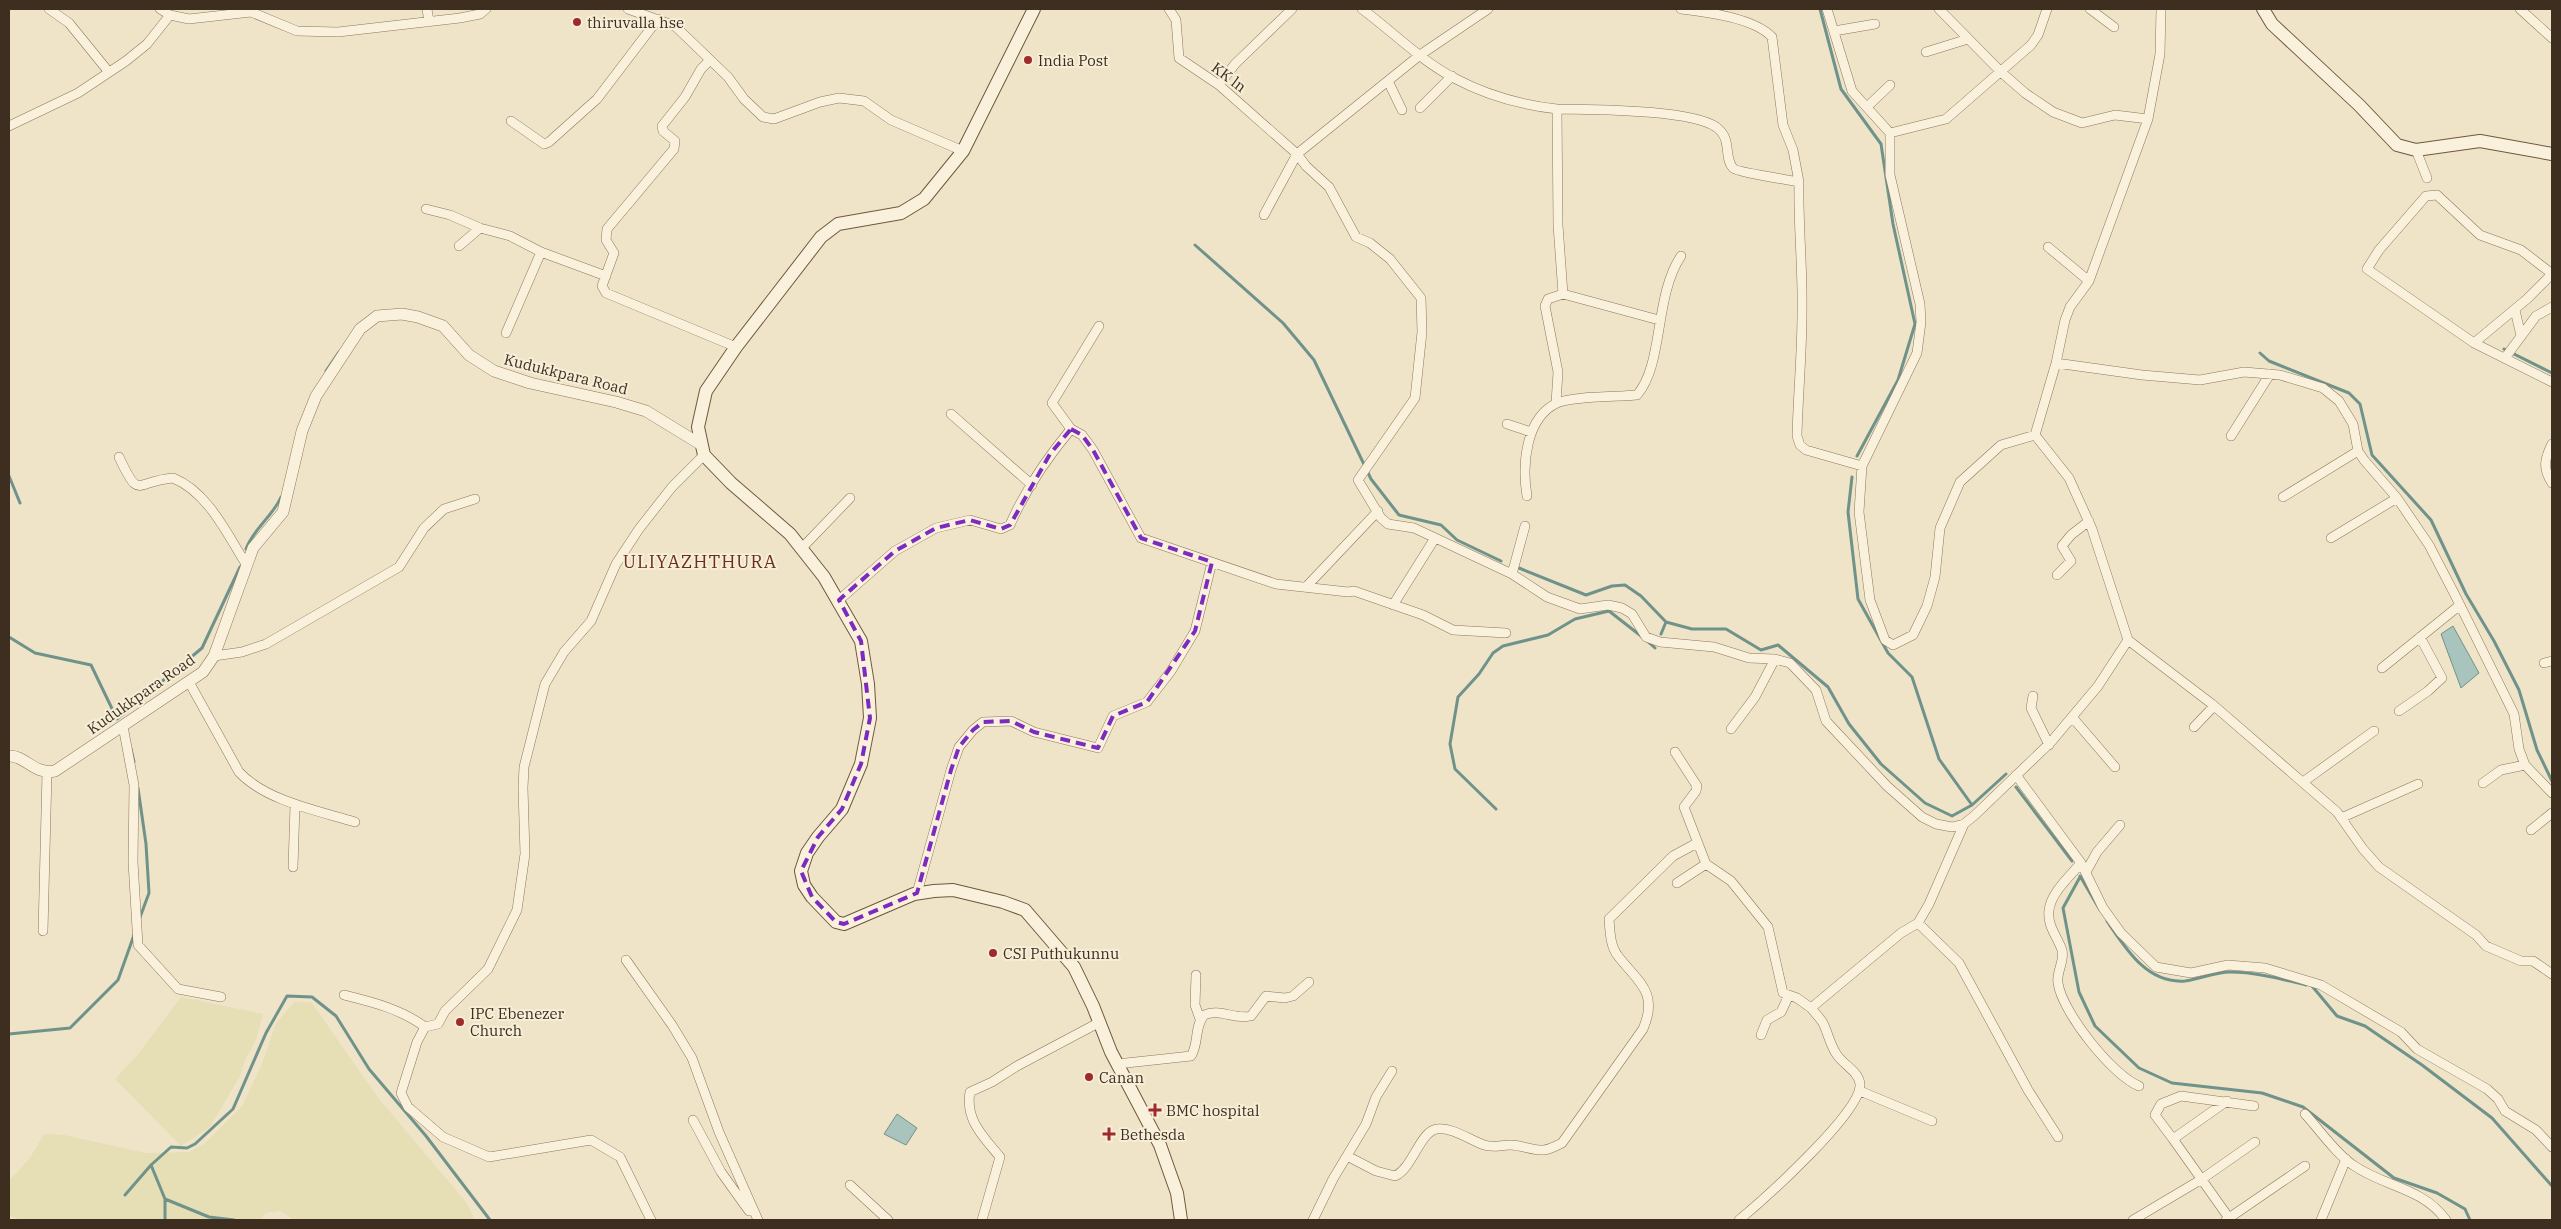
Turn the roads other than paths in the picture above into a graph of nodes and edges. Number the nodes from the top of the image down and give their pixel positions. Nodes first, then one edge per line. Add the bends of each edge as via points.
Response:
1 (49, 9) edge
2 (160, 9) edge
3 (427, 9) edge
4 (486, 9) edge
5 (628, 9) edge
6 (1034, 9) edge
7 (1169, 9) edge
8 (1292, 9) edge
9 (1362, 9) edge
10 (1488, 9) edge
11 (1681, 9) edge
12 (1827, 9) edge
13 (1938, 9) edge
14 (2047, 9) edge
15 (2090, 9) edge
16 (2160, 9) edge
17 (2263, 9) edge
18 (2520, 9) edge
19 (251, 10) edge
20 (654, 14) edge
21 (170, 15) junction
22 (429, 22) junction
23 (1875, 24) dead end
24 (2114, 27) dead end
25 (1834, 31) junction
26 (2552, 38) edge
27 (1968, 39) junction
28 (1926, 52) dead end
29 (1420, 55) junction
30 (709, 61) junction
31 (108, 71) junction
32 (2002, 72) junction
33 (1452, 76) junction
34 (1388, 81) junction
35 (1219, 85) junction
36 (1890, 85) dead end
37 (1867, 107) junction
38 (1420, 108) dead end
39 (1557, 108) junction
40 (1402, 110) dead end
41 (2148, 119) junction
42 (511, 121) dead end
43 (9, 126) edge
44 (1890, 133) junction
45 (2416, 150) junction
46 (963, 151) junction
47 (1297, 154) junction
48 (2552, 154) edge
49 (2428, 178) dead end
50 (1799, 182) junction
51 (426, 209) dead end
52 (1264, 215) dead end
53 (480, 228) junction
54 (459, 246) dead end
55 (2048, 247) dead end
56 (541, 252) junction
57 (1680, 256) dead end
58 (2552, 274) edge
59 (606, 276) junction
60 (2089, 281) junction
61 (1563, 294) junction
62 (2552, 307) edge
63 (2515, 310) junction
64 (1659, 320) junction
65 (1099, 326) dead end
66 (506, 333) dead end
67 (2521, 336) junction
68 (2474, 343) junction
69 (736, 347) junction
70 (2505, 358) junction
71 (2056, 363) junction
72 (2270, 374) junction
73 (2552, 382) edge
74 (1556, 403) junction
75 (951, 414) dead end
76 (1507, 424) dead end
77 (1071, 429) junction
78 (1531, 432) junction
79 (2035, 435) junction
80 (2231, 436) dead end
81 (2552, 444) edge
82 (702, 449) junction
83 (2358, 451) junction
84 (119, 457) dead end
85 (2548, 460) edge
86 (1862, 466) junction
87 (2552, 483) edge
88 (1032, 485) junction
89 (1527, 496) dead end
90 (2283, 497) dead end
91 (850, 498) dead end
92 (2397, 498) junction
93 (475, 499) dead end
94 (1378, 511) junction
95 (2088, 521) junction
96 (1525, 526) dead end
97 (1435, 538) junction
98 (2331, 538) dead end
99 (801, 549) junction
100 (1212, 562) junction
101 (246, 564) junction
102 (1512, 574) junction
103 (2057, 575) dead end
104 (1306, 587) junction
105 (839, 600) junction
106 (1393, 605) junction
107 (2460, 605) junction
108 (1506, 634) dead end
109 (2420, 637) junction
110 (2128, 640) junction
111 (214, 656) junction
112 (1775, 659) junction
113 (2382, 668) dead end
114 (189, 682) junction
115 (2033, 696) dead end
116 (2214, 706) junction
117 (2399, 711) dead end
118 (2072, 717) junction
119 (123, 726) junction
120 (2194, 727) dead end
121 (1732, 729) dead end
122 (2374, 731) dead end
123 (2049, 745) junction
124 (1675, 752) dead end
125 (9, 756) edge
126 (2525, 765) junction
127 (2115, 767) dead end
128 (47, 773) junction
129 (2016, 775) junction
130 (2303, 782) junction
131 (2483, 783) dead end
132 (2418, 784) dead end
133 (2552, 793) edge
134 (294, 804) junction
135 (2552, 813) edge
136 (2341, 818) junction
137 (355, 822) dead end
138 (1964, 824) junction
139 (2120, 825) dead end
140 (2531, 830) dead end
141 (1697, 843) junction
142 (2080, 863) junction
143 (1706, 864) junction
144 (293, 867) dead end
145 (2086, 872) junction
146 (1677, 883) dead end
147 (917, 893) junction
148 (1918, 923) junction
149 (42, 931) dead end
150 (626, 960) dead end
151 (2552, 974) edge
152 (1196, 975) dead end
153 (1309, 982) dead end
154 (344, 995) dead end
155 (1789, 995) junction
156 (221, 997) dead end
157 (1811, 1008) junction
158 (1200, 1019) junction
159 (1100, 1022) junction
160 (424, 1027) junction
161 (1761, 1036) dead end
162 (1117, 1064) junction
163 (1392, 1071) dead end
164 (2138, 1086) dead end
165 (1860, 1091) junction
166 (2227, 1101) junction
167 (2254, 1106) dead end
168 (2305, 1114) dead end
169 (693, 1120) dead end
170 (1932, 1121) dead end
171 (2058, 1137) dead end
172 (2173, 1139) junction
173 (2255, 1142) dead end
174 (2551, 1142) edge
175 (1349, 1157) junction
176 (2346, 1159) junction
177 (2305, 1166) dead end
178 (2202, 1179) junction
179 (850, 1185) dead end
180 (2227, 1219) edge
181 (651, 1220) edge
182 (758, 1220) edge
183 (888, 1220) edge
184 (982, 1220) edge
185 (1181, 1220) edge
186 (1313, 1220) edge
187 (1740, 1220) edge
188 (2133, 1220) edge
189 (2321, 1220) edge
190 (2446, 1220) edge

1 - 31 street via 69,23
2 - 21 street
3 - 22 street
4 - 22 street via 480,14
5 - 20 street
6 - 46 main road
7 - 35 street, KK ln via 1176,20 1179,58
8 - 35 street via 1235,64
9 - 29 street
10 - 29 street
11 - 50 street via 1737,20 1764,29 1772,37 1782,125 1793,150
12 - 25 street
13 - 27 street
14 - 32 street via 2032,45
15 - 24 street
16 - 41 street via 2160,54
17 - 45 main road via 2272,24 2397,145
18 - 26 street
19 - 21 street via 189,19
19 - 22 street via 297,31 338,32
20 - 30 street via 675,26
20 - 42 street via 597,99 550,142 544,144
21 - 31 street via 147,44
23 - 25 street
25 - 37 street via 1852,91
27 - 28 street
27 - 32 street
29 - 33 street
29 - 34 street
30 - 46 street via 728,77 763,117 774,118 839,98 864,101 892,120
30 - 59 street via 662,126 663,131 675,141 674,149 607,229 606,240 614,253
31 - 43 street via 78,93
32 - 41 street via 2048,109 2075,122 2115,115
32 - 44 street via 1946,119
33 - 38 street
33 - 39 street via 1502,98 1531,106
34 - 40 street
34 - 47 street
35 - 47 street, KK ln
36 - 37 street
37 - 44 street
39 - 50 street via 1666,114 1701,121 1716,127 1725,137 1733,170
39 - 61 street via 1558,225
41 - 60 street
44 - 86 street via 1890,175 1920,304 1921,322 1917,352
45 - 48 main road via 2480,141
45 - 49 street
46 - 69 main road via 924,199 901,213 838,224 821,237
47 - 52 street
47 - 94 street, KK ln via 1329,186 1356,237 1370,243 1390,259 1421,298 1422,332 1414,398 1358,480
50 - 86 street via 1802,314 1797,436 1806,450
51 - 53 street
53 - 54 street
53 - 56 street via 510,236
55 - 60 street
56 - 59 street
56 - 66 street
57 - 64 street via 1667,281
58 - 63 street
58 - 68 street via 2521,250 2480,235 2437,195 2426,196 2366,269
59 - 69 street via 602,286 606,293
60 - 71 street via 2067,314
61 - 64 street
61 - 74 street via 1548,299 1545,306 1558,372
62 - 67 street via 2536,316
63 - 67 street
63 - 68 street
64 - 74 street via 1652,359 1642,390 1637,395
65 - 77 street via 1052,402
67 - 70 street
68 - 70 street
69 - 82 main road via 706,391 698,427
70 - 73 street
71 - 72 street via 2200,380 2244,372
71 - 79 street
72 - 80 street
72 - 83 street via 2323,388 2339,401 2353,424
74 - 78 street via 1540,415
75 - 88 street
76 - 78 street
77 - 88 street via 1050,454
77 - 100 street via 1082,435 1093,450 1141,538
78 - 89 street via 1523,473
79 - 86 street via 2001,445 1960,482 1940,528 1935,577 1927,606 1913,635 1892,645 1885,640 1870,600 1859,512
79 - 95 street via 2069,478
81 - 85 street
82 - 99 main road via 731,483 790,534
82 - 101 street, Kudukkpara Road via 646,411 494,371 470,355 443,326 402,314 376,316 360,329 316,396 302,431 283,512 253,548
82 - 160 street via 639,529 616,564 591,621 564,652 545,684 524,767 525,854 517,910 488,969 445,1011 438,1024
83 - 90 street
83 - 92 street
84 - 101 street via 131,482 138,486 173,478 195,491 211,509
85 - 87 street via 2545,469
88 - 105 street via 1010,525 1001,529 970,520 936,528 895,551
91 - 99 street
92 - 98 street
92 - 107 street via 2429,545
93 - 111 street via 444,509 424,528 398,566 383,576 266,644
94 - 97 street via 1388,524 1414,528
94 - 104 street
95 - 103 street via 2062,546 2071,561
95 - 110 street
96 - 102 street
97 - 102 street
97 - 106 street
99 - 105 main road
100 - 104 street via 1276,584
100 - 147 street via 1195,631 1147,702 1113,716 1098,748 1034,732 1011,721 983,722 973,730 960,747 951,770
101 - 111 street, Kudukkpara Road
102 - 112 street via 1547,597 1580,609 1608,605 1622,608 1632,614 1646,637 1660,642 1714,648 1749,658
104 - 106 street via 1354,591
105 - 147 main road via 861,641 870,718 861,764 842,810 807,853 801,870 804,885 823,910 836,922 844,924
106 - 108 street via 1453,630
107 - 109 street
107 - 126 street via 2514,714
109 - 113 street
109 - 117 street via 2442,678
110 - 116 street
110 - 118 street via 2098,686
111 - 114 street, Kudukkpara Road via 203,672
112 - 121 street via 1755,697
112 - 138 street via 1790,663 1816,690 1826,721 1887,786 1922,817 1936,824
114 - 119 street, Kudukkpara Road
114 - 134 street via 240,772 248,781
115 - 123 street via 2031,708
116 - 120 street
116 - 130 street
118 - 123 street
118 - 127 street
119 - 128 street, Kudukkpara Road via 55,772
119 - 156 street via 134,785 133,862 138,945 178,989
122 - 130 street
123 - 129 street
124 - 141 street via 1697,786 1684,806
125 - 128 street
126 - 131 street via 2501,770
126 - 133 street
128 - 149 street
129 - 138 street
129 - 142 street
130 - 136 street
132 - 136 street
134 - 137 street
134 - 144 street
135 - 140 street
136 - 151 street via 2363,849 2386,872 2476,935 2486,946 2521,961 2532,962
138 - 148 street
139 - 145 street via 2097,852
141 - 143 street
141 - 175 street via 1673,856 1609,919 1610,936 1617,955 1636,975 1649,998 1649,1015 1643,1029 1562,1142 1542,1150 1510,1145 1495,1147 1436,1129 1429,1132 1406,1168 1395,1176 1376,1171
142 - 145 street
142 - 164 street via 2049,908 2052,932 2062,950 2058,984 2073,1016 2091,1041 2112,1066
143 - 146 street
143 - 155 street via 1731,881 1768,927 1784,993
145 - 174 street via 2103,908 2121,932 2156,967 2191,973 2228,965 2265,968 2321,985 2401,1032 2417,1049 2487,1089 2505,1111
147 - 159 main road via 953,890 1025,910 1074,966
148 - 157 street via 1894,938
148 - 171 street via 1959,963 2028,1090
150 - 182 street via 692,1058 718,1132
152 - 158 street via 1195,1005
153 - 158 street via 1293,996 1266,996 1251,1016 1210,1012
154 - 160 street via 399,1011
155 - 157 street
155 - 161 street via 1780,1012 1767,1020
157 - 165 street via 1823,1022 1837,1056 1858,1077
158 - 162 street via 1191,1056
159 - 162 main road
159 - 184 street via 970,1092 968,1106 976,1128 1000,1157
160 - 181 street via 401,1093 408,1107 425,1124 443,1137 490,1157 591,1140 620,1157
162 - 185 main road via 1160,1145 1177,1193
163 - 175 street via 1376,1097
165 - 170 street
165 - 187 street via 1848,1112 1829,1133 1780,1185
166 - 167 street
166 - 172 street
166 - 172 street via 2181,1096 2161,1104 2155,1115
168 - 176 street
169 - 182 street via 721,1172 740,1201
172 - 178 street
173 - 178 street
175 - 186 street via 1333,1179
176 - 189 street
176 - 190 street via 2352,1165 2422,1198 2435,1206
177 - 180 street
178 - 180 street
178 - 188 street
179 - 183 street

